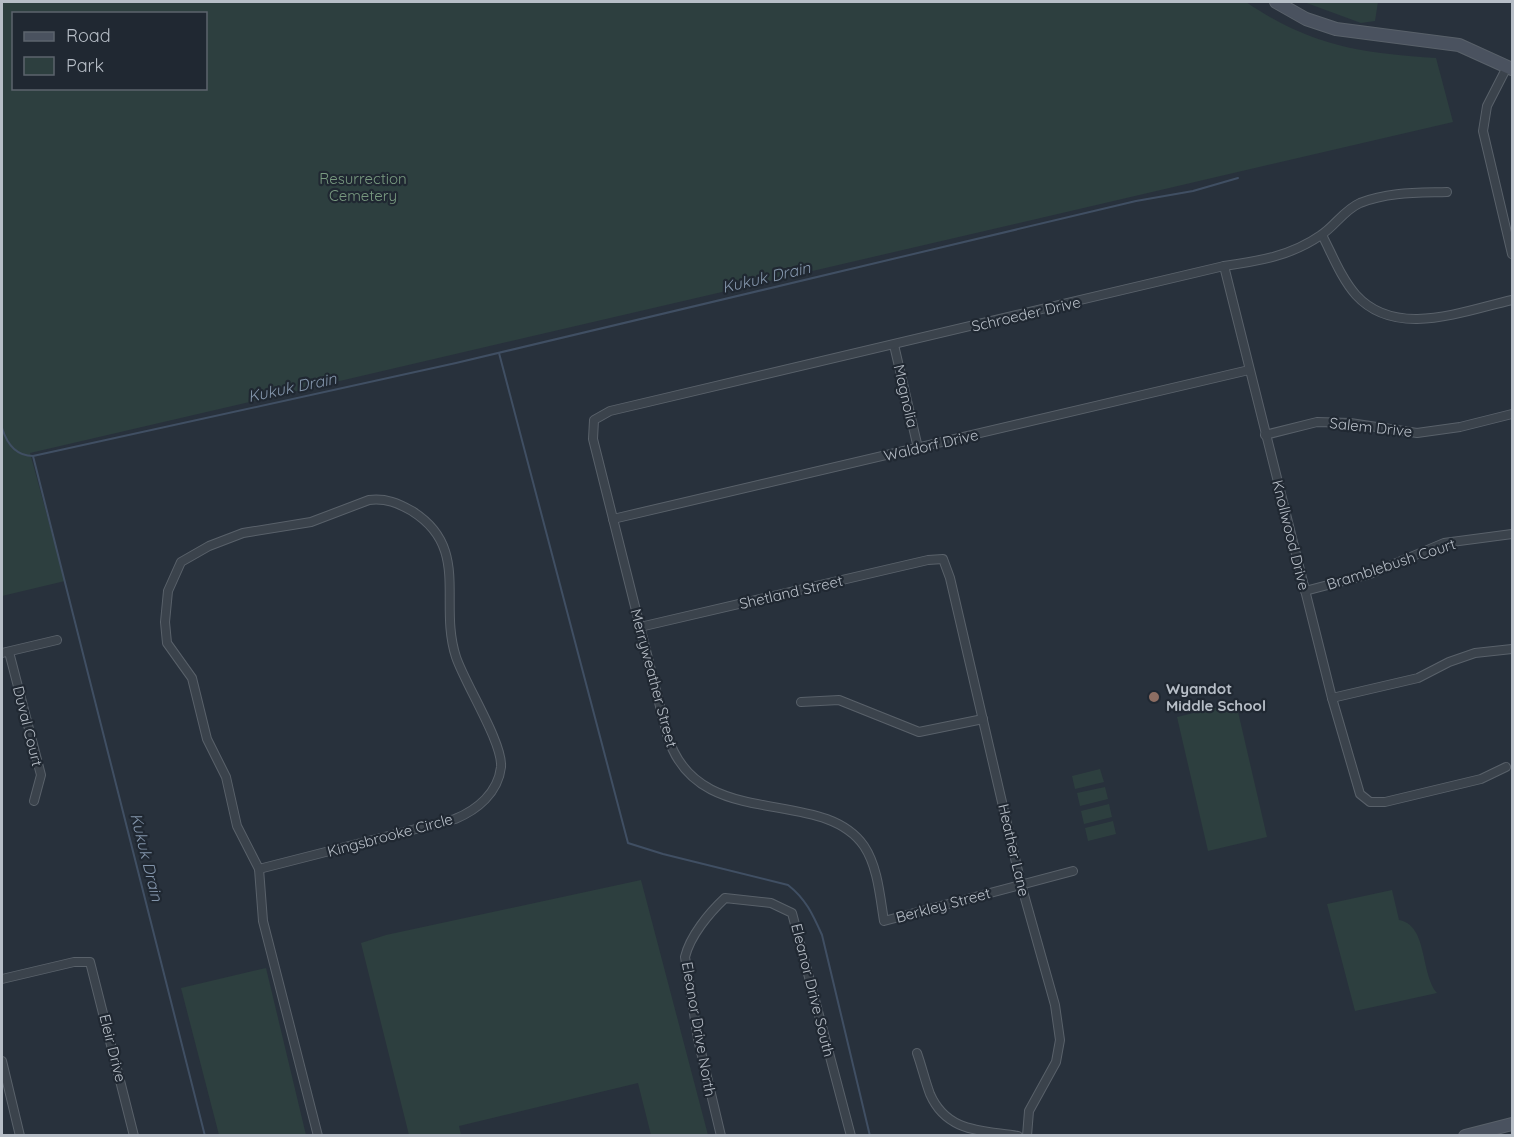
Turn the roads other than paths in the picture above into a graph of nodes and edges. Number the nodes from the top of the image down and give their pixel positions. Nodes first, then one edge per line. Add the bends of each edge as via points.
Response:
1 (1276, 2) edge
2 (1510, 68) edge
3 (1447, 192) dead end
4 (1322, 235) junction
5 (1512, 254) edge
6 (1224, 266) junction
7 (1512, 300) edge
8 (894, 345) junction
9 (1249, 370) junction
10 (1512, 414) edge
11 (594, 420) joint
12 (1265, 435) junction
13 (918, 448) junction
14 (613, 519) junction
15 (1512, 534) edge
16 (943, 559) joint
17 (1305, 591) junction
18 (640, 627) junction
19 (57, 640) dead end
20 (1512, 649) edge
21 (5, 652) edge
22 (1332, 698) junction
23 (801, 702) dead end
24 (984, 719) junction
25 (1506, 767) dead end
26 (34, 801) dead end
27 (259, 868) junction
28 (1072, 871) dead end
29 (1021, 884) junction
30 (725, 898) joint
31 (884, 921) joint
32 (2, 979) edge
33 (917, 1053) dead end
34 (2, 1061) edge
35 (1512, 1124) edge
36 (20, 1136) edge
37 (134, 1136) edge
38 (318, 1136) edge
39 (720, 1136) edge
40 (851, 1136) edge
41 (1018, 1136) edge
42 (1027, 1136) edge
43 (1465, 1136) edge

1 - 2 street via 1336,29 1459,45
2 - 5 street via 1487,106 1483,131
3 - 4 street, Schroeder Drive via 1401,192 1359,204
4 - 6 street, Schroeder Drive via 1294,251 1262,261
4 - 7 street via 1356,295 1386,316 1408,320 1432,318
6 - 8 street, Schroeder Drive
6 - 9 street, Knollwood Drive
8 - 11 street, Schroeder Drive via 610,411
8 - 13 street, Magnolia
9 - 12 street, Knollwood Drive
9 - 13 street, Waldorf Drive
10 - 12 street, Salem Drive via 1417,433 1317,422
11 - 14 street, Merryweather Street via 593,439
12 - 17 street, Knollwood Drive
13 - 14 street, Waldorf Drive
14 - 18 street, Merryweather Street
15 - 17 street, Bramblebush Court via 1444,543 1370,574
16 - 18 street, Shetland Street
16 - 24 street, Heather Lane
17 - 22 street, Knollwood Drive
18 - 31 street, Merryweather Street via 672,749 692,777 705,788 724,795 836,824 855,836 869,856
19 - 21 street
20 - 22 street via 1475,653 1410,680
21 - 26 street, Duval Court via 41,775
22 - 25 street, Knollwood Drive via 1365,800 1384,802 1481,779
23 - 24 street via 839,700 920,732
24 - 29 street, Heather Lane
27 - 27 street, Kingsbrooke Circle via 455,819 484,801 499,775 498,749 461,672 452,641 446,550 432,526 397,502 369,500 299,526 232,536 186,558 173,576 166,643 192,678 207,739 226,777 237,826
27 - 38 street via 260,910
28 - 29 street, Berkley Street
29 - 31 street, Berkley Street
29 - 42 street, Heather Lane via 1055,1005 1060,1041 1056,1062 1029,1111
30 - 39 street, Eleanor Drive North via 713,909 685,957
30 - 40 street, Eleanor Drive South via 771,903 792,913
32 - 37 street, Eleir Drive via 74,962 90,962
33 - 41 street via 940,1114 961,1127
34 - 36 street
35 - 43 street

